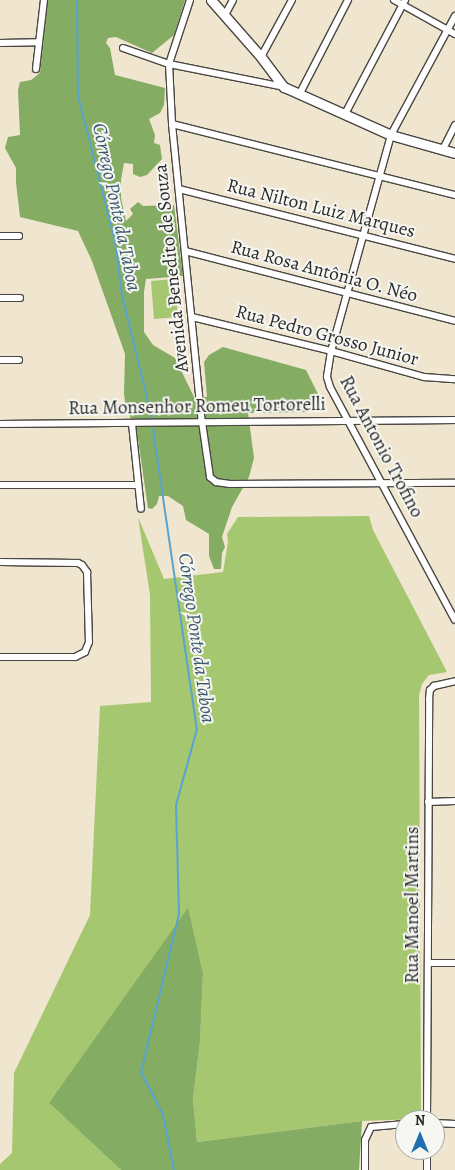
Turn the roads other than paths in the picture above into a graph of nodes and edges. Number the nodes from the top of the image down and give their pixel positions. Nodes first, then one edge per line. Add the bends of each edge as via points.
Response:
1 (44, 0) edge
2 (190, 0) edge
3 (211, 0) edge
4 (234, 0) edge
5 (292, 0) edge
6 (348, 0) edge
7 (394, 0) edge
8 (403, 2) edge
9 (225, 16) junction
10 (455, 16) edge
11 (448, 30) junction
12 (455, 34) edge
13 (38, 42) junction
14 (0, 43) edge
15 (123, 48) dead end
16 (261, 57) junction
17 (169, 64) junction
18 (36, 69) dead end
19 (284, 88) junction
20 (299, 95) junction
21 (345, 114) junction
22 (172, 124) junction
23 (455, 125) edge
24 (391, 135) junction
25 (443, 149) junction
26 (455, 152) edge
27 (378, 175) junction
28 (180, 189) junction
29 (455, 195) edge
30 (363, 235) junction
31 (0, 236) edge
32 (19, 236) dead end
33 (185, 251) junction
34 (455, 259) edge
35 (348, 294) junction
36 (0, 298) edge
37 (20, 298) dead end
38 (192, 317) junction
39 (455, 321) edge
40 (331, 351) junction
41 (0, 360) edge
42 (19, 360) dead end
43 (455, 379) edge
44 (350, 420) junction
45 (455, 420) edge
46 (202, 422) junction
47 (0, 424) edge
48 (132, 424) junction
49 (383, 483) junction
50 (455, 484) edge
51 (0, 485) edge
52 (138, 485) junction
53 (141, 509) dead end
54 (0, 562) edge
55 (455, 620) edge
56 (0, 657) edge
57 (455, 681) edge
58 (428, 802) junction
59 (455, 802) edge
60 (428, 963) junction
61 (455, 963) edge
62 (427, 1110) edge
63 (395, 1125) edge
64 (365, 1170) edge

1 - 13 street
2 - 17 street
3 - 9 street
4 - 9 street
5 - 16 street
6 - 20 street
7 - 8 street
8 - 11 street
8 - 21 street
9 - 16 street
10 - 11 street, Rua Antonio Trofino
11 - 12 street
11 - 24 street, Rua Antonio Trofino
13 - 14 street
13 - 18 street
15 - 17 street
16 - 19 street
17 - 19 street
17 - 22 street, Avenida Benedito de Souza
19 - 20 street
20 - 21 street
21 - 24 street
22 - 27 street
22 - 28 street, Avenida Benedito de Souza
23 - 25 street
24 - 25 street
24 - 27 street, Rua Antonio Trofino
25 - 26 street
27 - 29 street
27 - 30 street, Rua Antonio Trofino
28 - 30 street, Rua Nilton Luiz Marques
28 - 33 street, Avenida Benedito de Souza
30 - 34 street, Rua Nilton Luiz Marques
30 - 35 street, Rua Antonio Trofino
31 - 32 street
33 - 35 street, Rua Rosa Antônia O. Néo
33 - 38 street, Avenida Benedito de Souza
35 - 39 street, Rua Rosa Antônia O. Néo
35 - 40 street, Rua Antonio Trofino
36 - 37 street
38 - 40 street, Rua Pedro Grosso Junior
38 - 46 street, Avenida Benedito de Souza
40 - 43 street, Rua Pedro Grosso Junior via 424,377
40 - 44 street, Rua Antonio Trofino via 329,384
41 - 42 street
44 - 45 street, Rua Monsenhor Romeu Tortorelli
44 - 46 street, Rua Monsenhor Romeu Tortorelli
44 - 49 street, Rua Antonio Trofino
46 - 48 street, Rua Monsenhor Romeu Tortorelli
46 - 49 street, Avenida Benedito de Souza via 210,477 216,482
47 - 48 street, Rua Monsenhor Romeu Tortorelli
48 - 52 street
49 - 50 street
49 - 55 street, Rua Antonio Trofino
51 - 52 street
52 - 53 street
54 - 56 street via 82,565 88,580 89,642 85,652 75,657
57 - 58 street, Rua Manoel Martins via 437,684 430,690
58 - 59 street
58 - 60 street, Rua Manoel Martins
60 - 61 street
60 - 62 street, Rua Manoel Martins
63 - 64 street via 373,1126 367,1132

